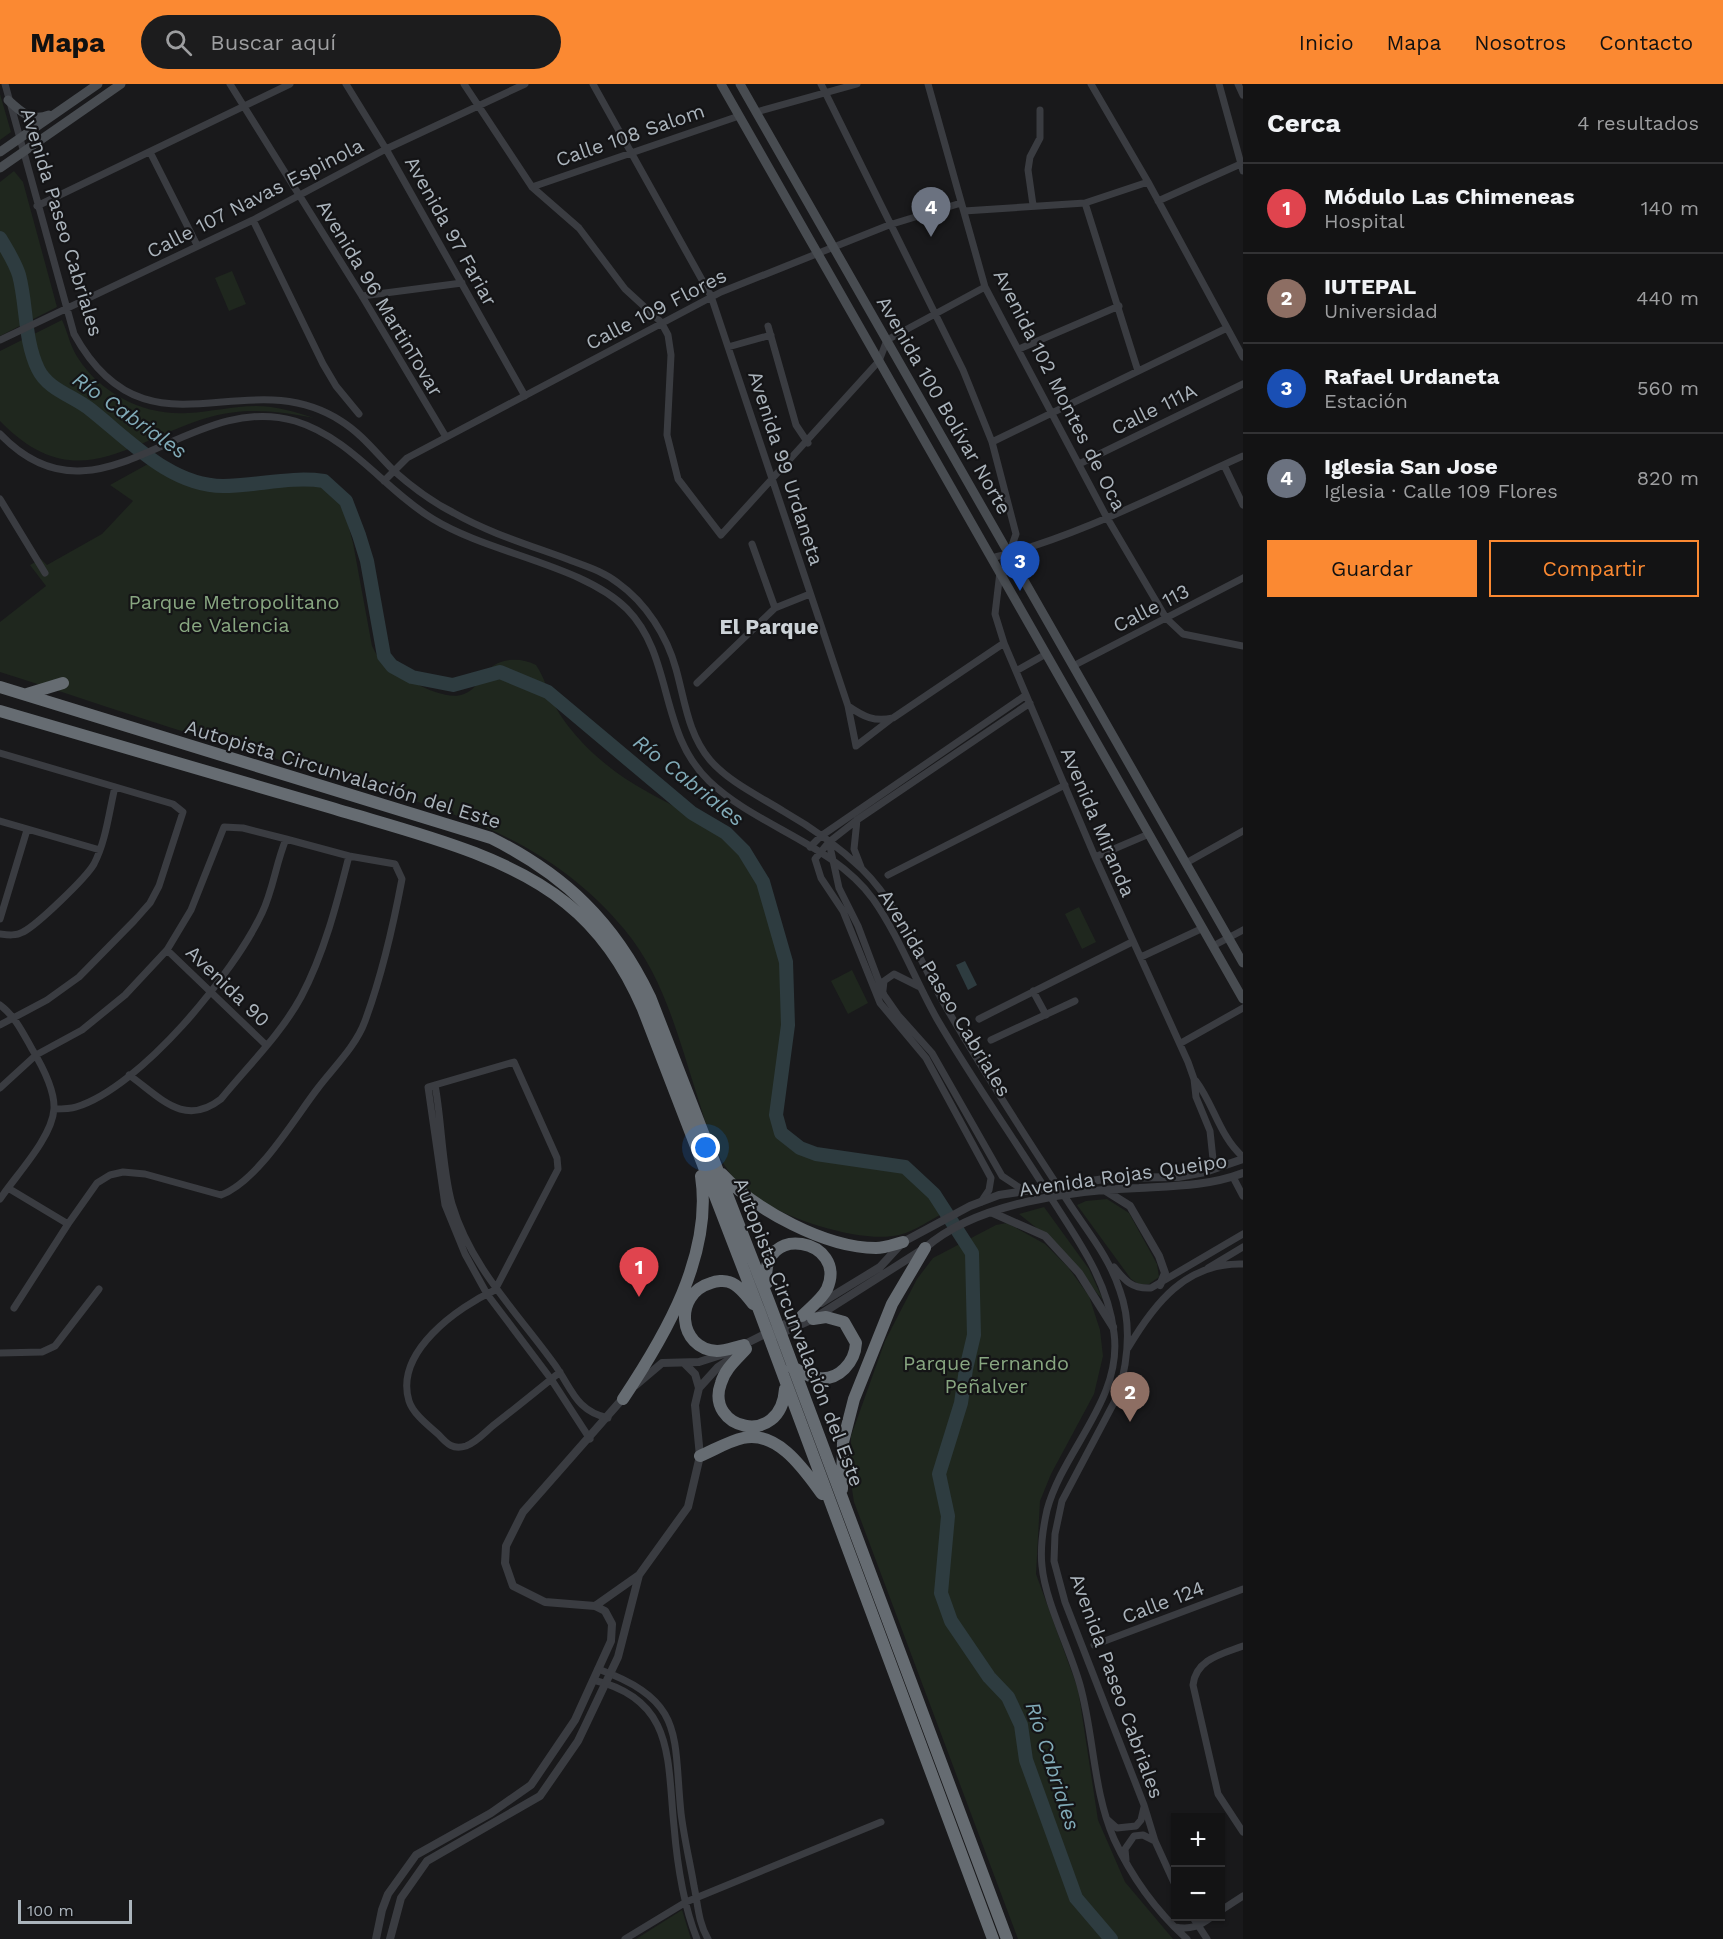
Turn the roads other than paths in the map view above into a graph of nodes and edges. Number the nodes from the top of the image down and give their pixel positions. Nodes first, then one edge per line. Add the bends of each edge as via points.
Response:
1 (5, 84) edge
2 (98, 84) edge
3 (121, 84) edge
4 (230, 84) edge
5 (290, 84) edge
6 (346, 84) edge
7 (464, 84) edge
8 (525, 84) edge
9 (592, 84) edge
10 (721, 84) edge
11 (740, 84) edge
12 (822, 84) edge
13 (858, 84) edge
14 (928, 84) edge
15 (1091, 84) edge
16 (1219, 84) edge
17 (1238, 84) edge
18 (825, 93) junction
19 (1243, 95) edge
20 (8, 100) junction
21 (244, 107) junction
22 (478, 107) junction
23 (1040, 110) dead end
24 (60, 111) junction
25 (756, 112) junction
26 (739, 116) junction
27 (19, 139) junction
28 (386, 149) junction
29 (630, 151) junction
30 (0, 152) edge
31 (150, 152) junction
32 (22, 153) junction
33 (1242, 166) edge
34 (0, 168) edge
35 (1148, 182) junction
36 (532, 187) junction
37 (299, 196) junction
38 (1158, 201) junction
39 (961, 203) junction
40 (1085, 203) junction
41 (1033, 205) junction
42 (38, 206) junction
43 (963, 211) junction
44 (253, 220) junction
45 (889, 225) junction
46 (197, 245) junction
47 (834, 248) junction
48 (818, 254) junction
49 (462, 283) junction
50 (985, 287) junction
51 (362, 296) junction
52 (711, 296) junction
53 (1119, 306) junction
54 (67, 311) junction
55 (934, 314) junction
56 (661, 321) junction
57 (768, 326) dead end
58 (1227, 328) junction
59 (771, 335) junction
60 (0, 340) edge
61 (887, 340) junction
62 (728, 347) junction
63 (1019, 349) junction
64 (1243, 357) edge
65 (879, 361) junction
66 (1138, 371) junction
67 (1243, 384) edge
68 (525, 396) junction
69 (1052, 413) junction
70 (359, 414) dead end
71 (0, 434) edge
72 (446, 437) junction
73 (992, 442) junction
74 (808, 443) junction
75 (1243, 456) edge
76 (1079, 464) junction
77 (1224, 465) junction
78 (395, 471) junction
79 (384, 481) junction
80 (773, 481) junction
81 (0, 499) edge
82 (1243, 505) edge
83 (1106, 516) junction
84 (752, 544) dead end
85 (1009, 554) junction
86 (991, 558) junction
87 (1000, 572) junction
88 (45, 573) dead end
89 (1243, 578) edge
90 (810, 594) junction
91 (775, 608) junction
92 (1166, 618) junction
93 (1004, 643) junction
94 (1243, 646) edge
95 (1046, 654) junction
96 (1073, 666) junction
97 (1016, 671) junction
98 (697, 683) dead end
99 (0, 687) edge
100 (25, 695) junction
101 (1026, 695) junction
102 (1030, 703) junction
103 (848, 706) junction
104 (65, 708) junction
105 (0, 713) edge
106 (893, 718) junction
107 (0, 753) edge
108 (1065, 785) junction
109 (115, 787) junction
110 (857, 820) junction
111 (0, 821) edge
112 (27, 830) junction
113 (1243, 831) edge
114 (1149, 834) junction
115 (821, 836) junction
116 (286, 839) junction
117 (830, 842) junction
118 (810, 847) junction
119 (100, 850) junction
120 (820, 852) junction
121 (349, 856) junction
122 (1095, 857) junction
123 (832, 860) junction
124 (1185, 863) junction
125 (862, 869) junction
126 (888, 875) dead end
127 (0, 919) edge
128 (1203, 928) junction
129 (1243, 930) edge
130 (0, 934) edge
131 (1229, 938) junction
132 (1132, 942) junction
133 (1213, 946) junction
134 (167, 950) junction
135 (1141, 957) junction
136 (1243, 963) edge
137 (920, 987) junction
138 (1033, 991) junction
139 (213, 992) junction
140 (884, 995) junction
141 (1243, 999) edge
142 (1076, 1001) dead end
143 (0, 1005) edge
144 (1243, 1008) edge
145 (1046, 1015) junction
146 (13, 1016) junction
147 (979, 1019) dead end
148 (0, 1025) edge
149 (991, 1040) dead end
150 (1180, 1043) junction
151 (266, 1045) junction
152 (36, 1055) junction
153 (129, 1075) junction
154 (1194, 1079) junction
155 (432, 1086) junction
156 (0, 1088) edge
157 (54, 1109) junction
158 (697, 1154) junction
159 (1243, 1158) edge
160 (716, 1167) junction
161 (1205, 1172) junction
162 (1243, 1173) edge
163 (1233, 1177) junction
164 (8, 1188) junction
165 (1023, 1191) junction
166 (1106, 1191) junction
167 (1243, 1196) edge
168 (0, 1199) edge
169 (981, 1202) junction
170 (993, 1213) junction
171 (68, 1224) junction
172 (1243, 1234) edge
173 (903, 1242) junction
174 (1243, 1247) edge
175 (925, 1248) junction
176 (1105, 1256) junction
177 (1243, 1264) edge
178 (1195, 1275) junction
179 (1160, 1285) junction
180 (99, 1289) dead end
181 (495, 1290) junction
182 (487, 1294) junction
183 (764, 1306) junction
184 (14, 1308) dead end
185 (807, 1319) junction
186 (1113, 1327) junction
187 (745, 1347) junction
188 (1127, 1350) junction
189 (0, 1353) edge
190 (685, 1364) junction
191 (792, 1366) junction
192 (560, 1372) junction
193 (551, 1379) junction
194 (786, 1385) junction
195 (699, 1389) junction
196 (623, 1399) junction
197 (608, 1418) junction
198 (590, 1438) junction
199 (700, 1456) junction
200 (842, 1499) junction
201 (830, 1504) junction
202 (639, 1575) junction
203 (1243, 1589) edge
204 (595, 1606) junction
205 (1094, 1645) dead end
206 (1243, 1646) edge
207 (598, 1669) junction
208 (610, 1674) junction
209 (593, 1680) junction
210 (606, 1683) junction
211 (1144, 1806) junction
212 (1106, 1818) junction
213 (881, 1822) dead end
214 (1243, 1832) edge
215 (1155, 1841) junction
216 (1126, 1862) junction
217 (1171, 1876) edge
218 (1243, 1896) edge
219 (697, 1898) junction
220 (686, 1902) junction
221 (1225, 1908) edge
222 (1194, 1921) edge
223 (1207, 1921) edge
224 (1173, 1926) junction
225 (1198, 1927) junction
226 (376, 1939) edge
227 (390, 1939) edge
228 (625, 1939) edge
229 (697, 1939) edge
230 (708, 1939) edge
231 (993, 1939) edge
232 (1007, 1939) edge
233 (1187, 1939) edge
234 (1207, 1939) edge

1 - 20 street, Avenida Paseo Cabriales
2 - 24 main road
3 - 32 main road
4 - 21 street, Avenida 96 MartinTovar
5 - 21 street
6 - 28 street, Avenida 97 Fariar
7 - 22 street
8 - 22 street, Calle 107 Navas Espinola
9 - 29 street, Avenida 99 Urdaneta
10 - 26 main road, Avenida 100 Bolívar Norte
11 - 25 main road, Avenida 100 Bolívar Norte
12 - 18 street
13 - 18 street
14 - 39 street, Avenida 102 Montes de Oca
15 - 35 street
16 - 33 street
17 - 19 street
18 - 25 street
18 - 45 street
20 - 24 main road via 24,115 41,118
20 - 27 street, Avenida Paseo Cabriales
21 - 31 street
21 - 37 street, Avenida 96 MartinTovar
22 - 28 street, Calle 107 Navas Espinola
22 - 36 street
23 - 41 street via 1040,138 1028,170
24 - 27 main road
25 - 47 main road, Avenida 100 Bolívar Norte
26 - 29 street, Calle 108 Salom
26 - 48 main road, Avenida 100 Bolívar Norte
27 - 30 main road
27 - 32 street, Avenida Paseo Cabriales
28 - 37 street, Calle 107 Navas Espinola
28 - 49 street, Avenida 97 Fariar
29 - 36 street, Calle 108 Salom
29 - 52 street, Avenida 99 Urdaneta
31 - 42 street
31 - 46 street
32 - 34 main road
32 - 42 street, Avenida Paseo Cabriales
33 - 38 street
35 - 38 street
35 - 40 street
36 - 56 street via 579,228 625,289
37 - 44 street, Calle 107 Navas Espinola
37 - 51 street, Avenida 96 MartinTovar
38 - 58 street
39 - 43 street, Avenida 102 Montes de Oca
39 - 45 street, Calle 109 Flores
40 - 41 street
40 - 53 street
41 - 43 street
42 - 54 street, Avenida Paseo Cabriales
43 - 50 street, Avenida 102 Montes de Oca
44 - 46 street, Calle 107 Navas Espinola
44 - 70 street via 323,364
45 - 47 street, Calle 109 Flores
45 - 55 street
46 - 54 street, Calle 107 Navas Espinola
47 - 48 street, Calle 109 Flores
47 - 61 main road, Avenida 100 Bolívar Norte
48 - 52 street, Calle 109 Flores
48 - 65 main road, Avenida 100 Bolívar Norte
49 - 51 street
49 - 68 street, Avenida 97 Fariar
50 - 55 street
50 - 63 street, Avenida 102 Montes de Oca
51 - 72 street, Avenida 96 MartinTovar
52 - 56 street, Calle 109 Flores
52 - 62 street, Avenida 99 Urdaneta
53 - 63 street
53 - 66 street
54 - 60 street, Calle 107 Navas Espinola
54 - 78 street, Avenida Paseo Cabriales via 83,351 112,384 135,396 181,406 258,399 318,409 342,421
55 - 61 street
55 - 73 street via 963,370
56 - 68 street, Calle 109 Flores
56 - 80 street via 671,355 667,435 678,479 720,535
57 - 59 street
58 - 64 street
58 - 66 street
59 - 62 street
59 - 74 street via 796,425
61 - 65 street
61 - 85 main road, Avenida 100 Bolívar Norte
62 - 80 street, Avenida 99 Urdaneta
63 - 69 street, Avenida 102 Montes de Oca
65 - 74 street
65 - 86 main road, Avenida 100 Bolívar Norte
66 - 69 street
67 - 76 street, Calle 111A
68 - 72 street, Calle 109 Flores
69 - 73 street
69 - 76 street, Avenida 102 Montes de Oca
71 - 79 street, Avenida Paseo Cabriales via 14,448 51,467 86,471 119,465 230,419 272,417 296,422 340,444
72 - 78 street, Calle 109 Flores via 407,458
73 - 85 street via 1016,534
74 - 80 street
75 - 77 street
76 - 83 street, Avenida 102 Montes de Oca
77 - 82 street
77 - 83 street
78 - 79 street, Calle 109 Flores
78 - 115 street, Avenida Paseo Cabriales via 459,516 597,570 618,582 647,611 662,636 676,667 692,729 712,762
79 - 118 street, Avenida Paseo Cabriales via 411,505 452,530 581,579 604,590 628,610 657,660 671,716 693,763 711,783
80 - 90 street, Avenida 99 Urdaneta
81 - 88 street
83 - 85 street
83 - 92 street, Avenida 102 Montes de Oca
84 - 91 street
85 - 86 street
85 - 96 main road, Avenida 100 Bolívar Norte
86 - 87 main road, Avenida 100 Bolívar Norte
87 - 93 street, Avenida Miranda via 995,614
87 - 95 main road, Avenida 100 Bolívar Norte
89 - 92 street, Calle 113
90 - 91 street
90 - 103 street, Avenida 99 Urdaneta
91 - 98 street
92 - 94 street, Avenida 102 Montes de Oca via 1183,634
92 - 96 street, Calle 113
93 - 97 street, Avenida Miranda
93 - 106 street
95 - 97 street
95 - 114 main road, Avenida 100 Bolívar Norte
96 - 124 main road, Avenida 100 Bolívar Norte
97 - 101 street, Avenida Miranda
99 - 100 highway, Autopista Circunvalación del Este
100 - 104 highway, Autopista Circunvalación del Este
100 - 104 highway via 63,683 57,692
101 - 102 street, Avenida Miranda
101 - 115 street
102 - 108 street, Avenida Miranda
102 - 110 street
103 - 106 street via 860,716 879,721
103 - 106 street, Avenida 99 Urdaneta via 856,746
104 - 160 highway, Autopista Circunvalación del Este via 472,830 512,848 554,876 595,912 637,969
105 - 158 highway, Autopista Circunvalación del Este via 453,844 548,890 600,937 631,982
107 - 109 street
108 - 122 street, Avenida Miranda
108 - 126 street
109 - 119 street
109 - 146 street via 173,804 183,812 159,886 150,903 79,977 47,1000
110 - 117 street
110 - 125 street via 854,849
111 - 112 street
112 - 119 street
112 - 127 street
113 - 124 street
114 - 122 street
114 - 128 main road, Avenida 100 Bolívar Norte
115 - 117 street, Avenida Paseo Cabriales
115 - 118 street
116 - 121 street
116 - 134 street via 224,827 195,902
116 - 139 street via 263,911
117 - 120 street
117 - 123 street, Avenida Paseo Cabriales
117 - 125 street, Avenida Paseo Cabriales
118 - 120 street, Avenida Paseo Cabriales
119 - 130 street via 85,875 36,923 23,932
120 - 123 street, Avenida Paseo Cabriales
120 - 169 street via 815,863 843,911 880,1003 926,1058 991,1178
121 - 151 street via 329,926 302,995
121 - 171 street via 395,864 400,870 402,879 392,932 359,1034 291,1126 232,1191 221,1195 145,1174 123,1172 97,1183
122 - 132 street, Avenida Miranda
123 - 137 street, Avenida Paseo Cabriales via 872,898
123 - 140 street, Avenida Paseo Cabriales via 839,888
124 - 131 main road, Avenida 100 Bolívar Norte
125 - 176 street, Avenida Paseo Cabriales via 883,893 949,1014
128 - 133 main road, Avenida 100 Bolívar Norte
128 - 135 street
129 - 131 street
131 - 133 street
131 - 136 main road, Avenida 100 Bolívar Norte
132 - 135 street, Avenida Miranda
132 - 138 street
133 - 141 main road
134 - 139 street, Avenida 90
134 - 152 street via 125,995 62,1042
135 - 150 street, Avenida Miranda
137 - 140 street via 894,974 884,981
137 - 186 street, Avenida Paseo Cabriales via 938,1022 1099,1275
138 - 145 street
138 - 147 street
139 - 151 street, Avenida 90
139 - 153 street
140 - 165 street, Avenida Paseo Cabriales via 932,1053 1002,1176
142 - 145 street
143 - 146 street
144 - 150 street
145 - 149 street
146 - 148 street
146 - 152 street
150 - 154 street, Avenida Miranda
151 - 153 street via 221,1099 196,1112 173,1108
152 - 156 street
152 - 157 street
153 - 157 street via 105,1093 76,1107
154 - 159 street, Avenida Miranda via 1206,1094 1225,1135
154 - 161 street, Avenida Miranda via 1196,1097 1210,1131 1212,1159
155 - 181 street via 452,1202 470,1249
155 - 181 street via 514,1062 557,1158 554,1182
155 - 182 street via 445,1205
157 - 164 street via 43,1140
158 - 183 highway, Autopista Circunvalación del Este
158 - 196 highway via 704,1194 698,1245 658,1343
159 - 161 street, Avenida Rojas Queipo
160 - 173 highway via 747,1198 811,1231 867,1247
160 - 183 highway, Autopista Circunvalación del Este
161 - 165 street, Avenida Rojas Queipo via 1178,1177 1111,1178
162 - 163 street, Avenida Rojas Queipo
163 - 166 street, Avenida Rojas Queipo via 1202,1184
163 - 167 street
164 - 168 street
164 - 171 street
165 - 169 street, Avenida Rojas Queipo
166 - 170 street, Avenida Rojas Queipo via 1037,1200
166 - 179 street via 1130,1206 1159,1256 1165,1273
169 - 173 street, Avenida Rojas Queipo
170 - 175 street, Avenida Rojas Queipo via 941,1234
170 - 186 street via 1045,1236 1079,1273
171 - 184 street
172 - 179 street
173 - 185 street, Avenida Rojas Queipo via 880,1267
174 - 178 street
175 - 185 street, Avenida Rojas Queipo
175 - 200 highway via 892,1304 854,1399 843,1442
176 - 179 street via 1126,1282 1138,1289
176 - 188 street, Avenida Paseo Cabriales via 1124,1303
177 - 178 street
178 - 188 street via 1171,1289 1154,1306
180 - 189 street via 55,1346 42,1352
181 - 182 street
181 - 192 street
182 - 193 street
182 - 193 street via 468,1304 423,1343 408,1376 409,1401 414,1410 449,1446 466,1446
183 - 185 highway via 764,1268 768,1259 783,1246 800,1242 811,1245 824,1256 830,1272 826,1290
183 - 187 highway via 728,1281 698,1288 688,1300 685,1318 695,1343 718,1351
183 - 191 highway, Autopista Circunvalación del Este
183 - 194 highway, Autopista Circunvalación del Este
185 - 187 street, Avenida Rojas Queipo
185 - 191 highway via 826,1317 844,1322 856,1343 852,1361 826,1378 808,1376
186 - 212 street, Avenida Paseo Cabriales via 1114,1363 1107,1386 1052,1494 1041,1556 1045,1581 1080,1683
187 - 190 street, Avenida Rojas Queipo
187 - 194 highway via 720,1384 719,1402 731,1420 750,1427 771,1421 784,1405
187 - 195 street, Avenida Rojas Queipo via 718,1367
188 - 211 street, Avenida Paseo Cabriales via 1118,1395 1062,1501 1054,1561 1065,1602
190 - 195 street via 695,1374
190 - 196 street, Avenida Rojas Queipo via 669,1362 656,1367
191 - 200 highway, Autopista Circunvalación del Este
192 - 193 street
192 - 197 street via 588,1413
193 - 198 street
194 - 201 highway, Autopista Circunvalación del Este
195 - 199 street via 695,1406
196 - 197 street, Avenida Rojas Queipo
197 - 198 street, Avenida Rojas Queipo
198 - 204 street, Avenida Rojas Queipo via 523,1512 506,1546 505,1563 513,1586 525,1594 545,1602
199 - 201 highway via 744,1437 765,1440 782,1447
199 - 202 street via 688,1507
200 - 232 highway, Autopista Circunvalación del Este
201 - 231 highway, Autopista Circunvalación del Este
202 - 204 street
202 - 208 street
203 - 205 street, Calle 124
204 - 207 street via 605,1611 612,1624 611,1641
206 - 214 street via 1218,1655 1196,1670 1193,1685 1211,1771 1221,1800
207 - 208 street
207 - 209 street
208 - 210 street
208 - 219 street via 640,1688 667,1716 679,1760 681,1814
209 - 210 street
209 - 226 street via 575,1720 531,1785 491,1813 416,1855 388,1894
210 - 220 street via 625,1691 645,1707 658,1724 667,1747 674,1829
210 - 227 street via 586,1728 551,1783 526,1805 427,1862 401,1898
211 - 212 street via 1141,1820 1129,1828 1117,1828
211 - 215 street, Avenida Paseo Cabriales
212 - 216 street, Avenida Paseo Cabriales
213 - 219 street
215 - 216 street via 1143,1835 1134,1836 1125,1849
215 - 217 street, Avenida Paseo Cabriales
216 - 224 street, Avenida Paseo Cabriales via 1153,1904
218 - 221 street
219 - 220 street
219 - 230 street
220 - 228 street
220 - 229 street
222 - 225 street
223 - 225 street
224 - 225 street
224 - 233 street, Avenida Paseo Cabriales
225 - 234 street

